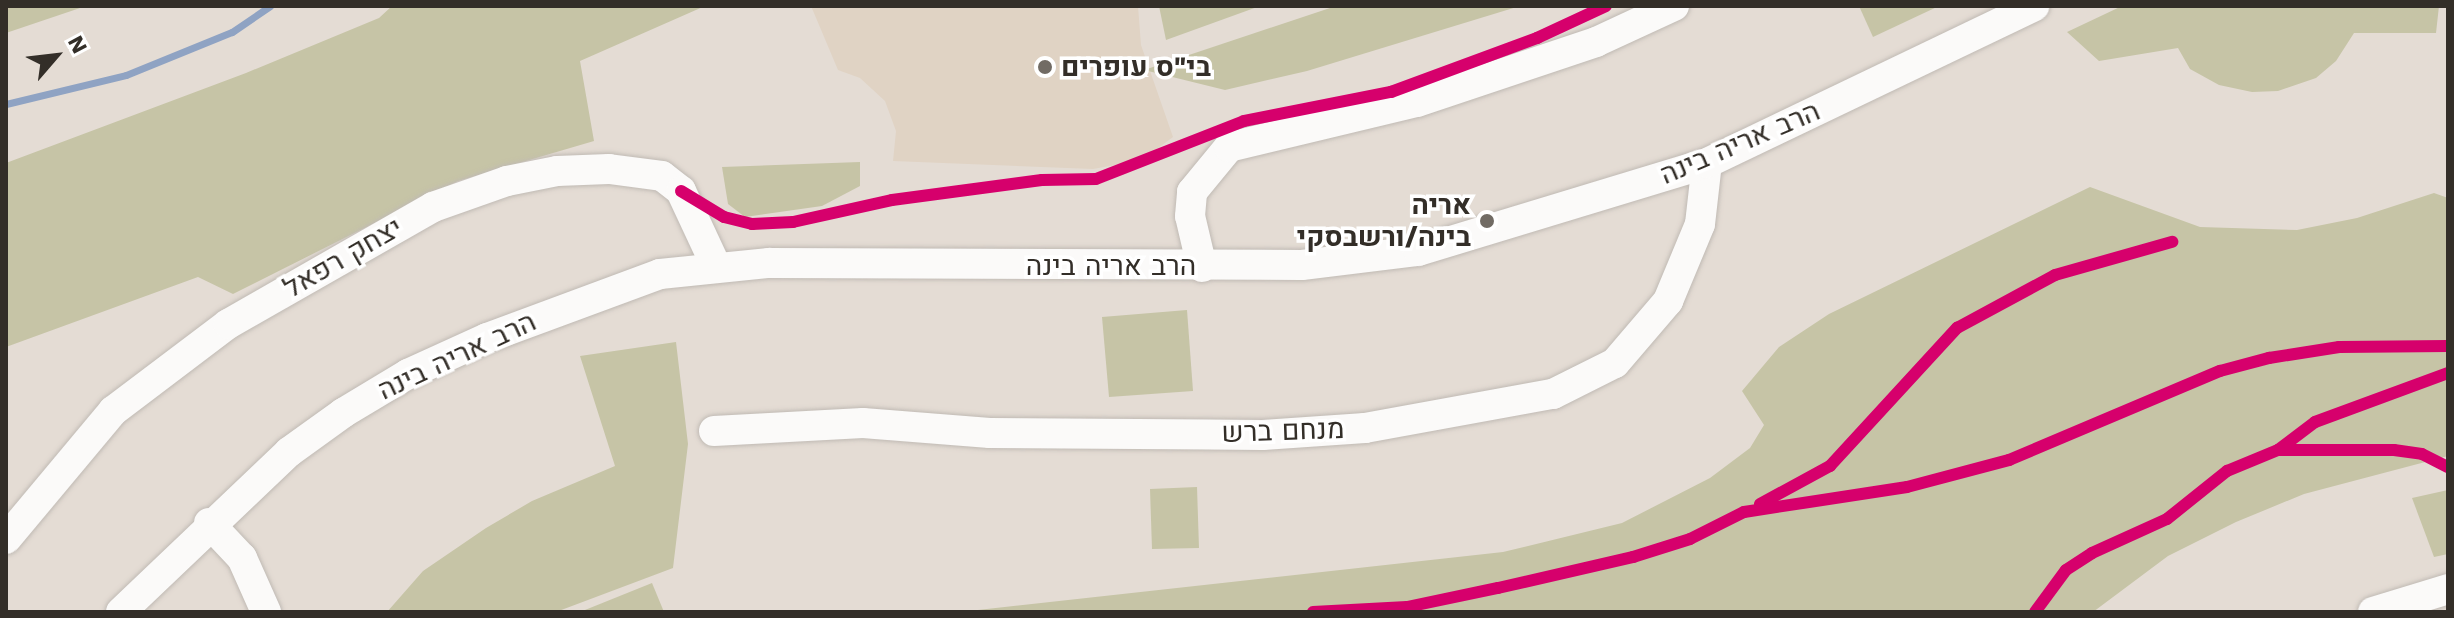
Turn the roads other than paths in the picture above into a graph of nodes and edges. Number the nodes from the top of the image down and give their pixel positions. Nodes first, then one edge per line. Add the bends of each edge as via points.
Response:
1 (1674, 6) edge
2 (2034, 6) edge
3 (1707, 163) junction
4 (715, 264) junction
5 (1202, 267) junction
6 (714, 431) dead end
7 (209, 523) junction
8 (6, 539) edge
9 (2448, 589) edge
10 (121, 612) edge
11 (266, 612) edge
12 (2373, 612) edge

1 - 5 street via 1596,42 1417,102 1229,147 1192,192 1190,216
2 - 3 street, הרב אריה בינה
3 - 5 street, הרב אריה בינה via 1418,251 1302,265
3 - 6 street, מנחם ברש via 1700,224 1668,301 1615,363 1553,394 1365,428 1263,435 990,433 848,423
4 - 5 street, הרב אריה בינה
4 - 7 street, הרב אריה בינה via 602,293 408,374 289,452
4 - 8 street, יצחק רפאל via 681,191 662,176 609,169 557,171 507,181 433,207 228,324 113,411
7 - 10 street, הרב אריה בינה
7 - 11 street via 242,558
9 - 12 street

